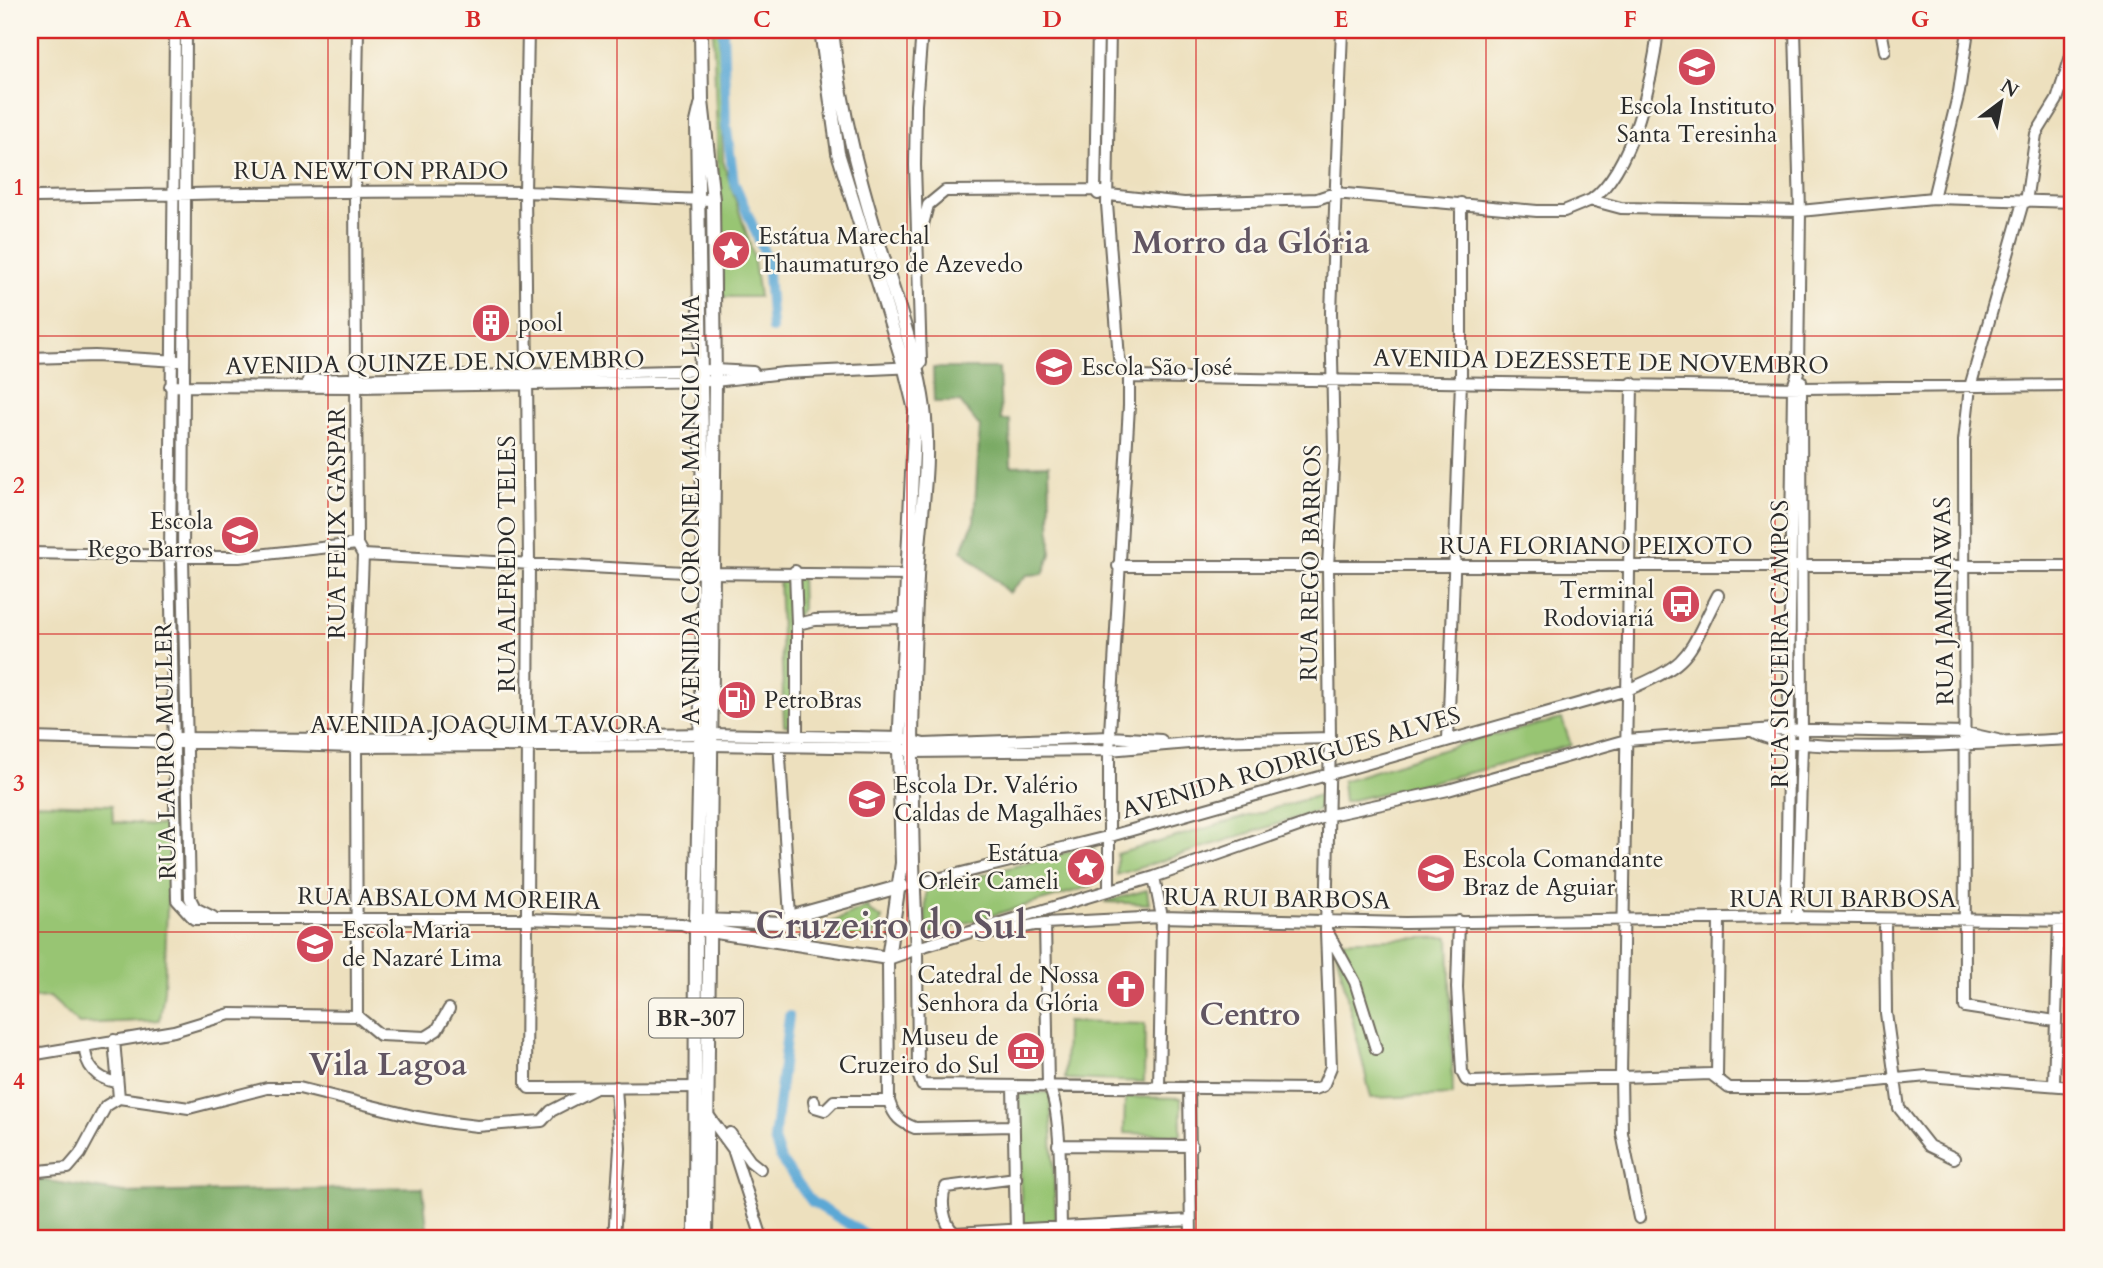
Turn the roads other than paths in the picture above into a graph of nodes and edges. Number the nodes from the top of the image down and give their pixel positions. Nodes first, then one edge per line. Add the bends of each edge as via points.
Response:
1 (175, 30) edge
2 (186, 30) edge
3 (358, 30) edge
4 (528, 30) edge
5 (701, 30) edge
6 (821, 30) edge
7 (832, 30) edge
8 (922, 30) edge
9 (1098, 30) edge
10 (1110, 30) edge
11 (1342, 30) edge
12 (1658, 30) edge
13 (1795, 30) edge
14 (1881, 30) edge
15 (1968, 30) edge
16 (2073, 50) edge
17 (1885, 51) dead end
18 (180, 93) junction
19 (702, 101) junction
20 (1095, 190) junction
21 (186, 191) junction
22 (355, 191) junction
23 (525, 192) junction
24 (1335, 193) junction
25 (173, 194) junction
26 (30, 197) edge
27 (1933, 198) junction
28 (698, 200) junction
29 (713, 200) junction
30 (1108, 200) junction
31 (1591, 200) junction
32 (2025, 202) junction
33 (2073, 202) edge
34 (1461, 203) junction
35 (1800, 211) junction
36 (867, 225) junction
37 (919, 240) junction
38 (30, 358) edge
39 (171, 361) junction
40 (184, 362) junction
41 (914, 366) junction
42 (708, 375) junction
43 (1129, 377) junction
44 (528, 379) junction
45 (1332, 380) junction
46 (1461, 381) junction
47 (171, 383) junction
48 (184, 383) junction
49 (1632, 383) junction
50 (357, 384) junction
51 (2073, 386) edge
52 (1798, 387) junction
53 (1970, 387) junction
54 (357, 544) junction
55 (30, 553) edge
56 (363, 555) junction
57 (170, 556) junction
58 (183, 558) junction
59 (529, 562) junction
60 (1118, 566) junction
61 (1456, 566) junction
62 (1963, 566) junction
63 (2073, 566) edge
64 (1328, 567) junction
65 (1630, 567) junction
66 (1796, 567) junction
67 (795, 572) junction
68 (709, 573) junction
69 (912, 575) junction
70 (1718, 595) dead end
71 (905, 618) junction
72 (797, 624) junction
73 (1627, 690) junction
74 (1796, 730) junction
75 (1754, 732) junction
76 (1883, 732) junction
77 (1110, 737) junction
78 (30, 738) edge
79 (1330, 738) junction
80 (1966, 738) junction
81 (2073, 739) edge
82 (174, 740) junction
83 (187, 740) junction
84 (706, 740) junction
85 (1448, 740) junction
86 (1626, 740) junction
87 (1210, 741) junction
88 (527, 742) junction
89 (779, 742) junction
90 (797, 742) junction
91 (356, 743) junction
92 (906, 744) junction
93 (1883, 744) junction
94 (1796, 745) junction
95 (1109, 750) junction
96 (1330, 774) junction
97 (1330, 815) junction
98 (1107, 837) junction
99 (1154, 877) junction
100 (913, 885) junction
101 (898, 887) junction
102 (1109, 889) junction
103 (215, 918) junction
104 (1162, 918) junction
105 (1792, 918) junction
106 (358, 919) junction
107 (526, 919) junction
108 (792, 919) junction
109 (1625, 919) junction
110 (1719, 920) junction
111 (1885, 920) junction
112 (1965, 920) junction
113 (1459, 921) junction
114 (2059, 921) junction
115 (2073, 921) edge
116 (1045, 923) junction
117 (696, 924) junction
118 (710, 926) junction
119 (1327, 926) junction
120 (943, 942) junction
121 (795, 943) junction
122 (917, 948) junction
123 (888, 958) junction
124 (449, 1009) dead end
125 (357, 1016) junction
126 (2055, 1021) junction
127 (114, 1040) junction
128 (85, 1047) junction
129 (1376, 1049) dead end
130 (30, 1055) edge
131 (1621, 1075) junction
132 (1717, 1077) junction
133 (1895, 1078) junction
134 (115, 1082) junction
135 (1048, 1085) junction
136 (2054, 1085) junction
137 (1013, 1086) junction
138 (616, 1087) junction
139 (702, 1087) junction
140 (1159, 1087) junction
141 (1189, 1087) junction
142 (2073, 1087) edge
143 (596, 1088) junction
144 (123, 1098) junction
145 (814, 1101) dead end
146 (889, 1101) junction
147 (705, 1124) junction
148 (1014, 1126) junction
149 (1058, 1145) junction
150 (1192, 1146) junction
151 (1954, 1158) dead end
152 (760, 1169) dead end
153 (30, 1172) edge
154 (1016, 1178) junction
155 (1639, 1218) dead end
156 (1191, 1220) junction
157 (1061, 1228) junction
158 (1016, 1232) junction
159 (614, 1238) edge
160 (695, 1238) edge
161 (706, 1238) edge
162 (762, 1238) edge
163 (1191, 1238) edge

1 - 18 street, RUA LAURO MULLER
2 - 18 street, RUA LAURO MULLER
3 - 22 street, RUA FELIX GASPAR
4 - 23 street, RUA ALFREDO TELES
5 - 19 main road, AVENIDA CORONEL MANCIO LIMA
6 - 36 main road via 838,153
7 - 36 main road
8 - 37 street via 916,105
9 - 20 street
10 - 30 street
11 - 24 street, RUA REGO BARROS
12 - 31 street via 1655,63 1623,159 1612,179
13 - 35 street, RUA SIQUEIRA CAMPOS
14 - 17 street
15 - 27 street via 1959,92
16 - 32 street, RUA JAMINAWAS via 2057,100 2036,134
18 - 21 street, RUA LAURO MULLER
18 - 25 street, RUA LAURO MULLER
19 - 28 main road, AVENIDA CORONEL MANCIO LIMA via 697,122
19 - 29 main road, AVENIDA CORONEL MANCIO LIMA
20 - 30 street
20 - 37 street via 945,191 928,205
21 - 22 street, RUA NEWTON PRADO
21 - 25 street, RUA NEWTON PRADO
21 - 40 street, RUA LAURO MULLER
22 - 23 street, RUA NEWTON PRADO
22 - 50 street, RUA FELIX GASPAR
23 - 28 street, RUA NEWTON PRADO
23 - 44 street, RUA ALFREDO TELES
24 - 30 street via 1317,199 1237,202
24 - 34 street
24 - 45 street, RUA REGO BARROS
25 - 26 street, RUA NEWTON PRADO
25 - 39 street, RUA LAURO MULLER
27 - 32 street
27 - 35 street
28 - 29 street, RUA NEWTON PRADO
28 - 42 main road, AVENIDA CORONEL MANCIO LIMA
29 - 42 main road, AVENIDA CORONEL MANCIO LIMA
30 - 43 street via 1119,358
31 - 34 street via 1564,211
31 - 35 street via 1621,208
32 - 33 street
32 - 53 street, RUA JAMINAWAS
34 - 46 street
35 - 52 street, RUA SIQUEIRA CAMPOS
36 - 41 main road
37 - 41 street
38 - 39 street
39 - 40 street
39 - 47 street, RUA LAURO MULLER
40 - 48 street, RUA LAURO MULLER
41 - 42 street, AVENIDA QUINZE DE NOVEMBRO
41 - 69 main road
42 - 44 street, AVENIDA QUINZE DE NOVEMBRO
42 - 68 main road, AVENIDA CORONEL MANCIO LIMA
43 - 45 street, AVENIDA DEZESSETE DE NOVEMBRO
43 - 60 street
44 - 50 street, AVENIDA QUINZE DE NOVEMBRO
44 - 59 street, RUA ALFREDO TELES
45 - 46 street, AVENIDA DEZESSETE DE NOVEMBRO
45 - 64 street, RUA REGO BARROS
46 - 49 street, AVENIDA DEZESSETE DE NOVEMBRO
46 - 61 street
47 - 48 street, AVENIDA QUINZE DE NOVEMBRO
47 - 57 street, RUA LAURO MULLER
48 - 50 street, AVENIDA QUINZE DE NOVEMBRO
48 - 58 street, RUA LAURO MULLER
49 - 52 street, AVENIDA DEZESSETE DE NOVEMBRO
49 - 65 street
50 - 54 street, RUA FELIX GASPAR
51 - 53 street, AVENIDA DEZESSETE DE NOVEMBRO
52 - 53 street, AVENIDA DEZESSETE DE NOVEMBRO
52 - 66 street, RUA SIQUEIRA CAMPOS
53 - 62 street, RUA JAMINAWAS via 1964,441
54 - 56 street, RUA FELIX GASPAR
54 - 58 street
55 - 57 street
56 - 59 street
56 - 91 street, RUA FELIX GASPAR
57 - 58 street
57 - 82 street, RUA LAURO MULLER
58 - 83 street, RUA LAURO MULLER
59 - 68 street
59 - 88 street, RUA ALFREDO TELES
60 - 64 street, RUA FLORIANO PEIXOTO
60 - 77 street
61 - 64 street, RUA FLORIANO PEIXOTO
61 - 65 street, RUA FLORIANO PEIXOTO
61 - 85 street
62 - 63 street, RUA FLORIANO PEIXOTO
62 - 66 street, RUA FLORIANO PEIXOTO
62 - 80 street, RUA JAMINAWAS
64 - 79 street, RUA REGO BARROS
65 - 66 street, RUA FLORIANO PEIXOTO
65 - 73 street
66 - 74 street, RUA SIQUEIRA CAMPOS
67 - 68 street
67 - 69 street
67 - 72 street
68 - 84 main road, AVENIDA CORONEL MANCIO LIMA
69 - 71 main road
69 - 92 main road
70 - 73 street, AVENIDA RODRIGUES ALVES via 1686,658
71 - 72 street
71 - 92 main road
72 - 90 street
73 - 85 street, AVENIDA RODRIGUES ALVES
73 - 86 street
74 - 75 street
74 - 76 street
74 - 94 street, RUA SIQUEIRA CAMPOS
75 - 86 street, AVENIDA RODRIGUES ALVES
75 - 94 street
76 - 80 street
76 - 93 street
77 - 87 street
77 - 92 street
77 - 95 street
78 - 82 street, AVENIDA JOAQUIM TAVORA
79 - 87 street
79 - 96 street, RUA REGO BARROS
80 - 81 street
80 - 93 street
80 - 112 street, RUA JAMINAWAS
82 - 83 street, AVENIDA JOAQUIM TAVORA
82 - 103 street, RUA LAURO MULLER via 177,900 194,919
83 - 91 street, AVENIDA JOAQUIM TAVORA
83 - 103 street, RUA LAURO MULLER via 190,898 195,908
84 - 88 street, AVENIDA JOAQUIM TAVORA
84 - 89 street, AVENIDA JOAQUIM TAVORA
84 - 117 main road, AVENIDA CORONEL MANCIO LIMA
84 - 118 main road, AVENIDA CORONEL MANCIO LIMA
85 - 96 street, AVENIDA RODRIGUES ALVES
86 - 97 street, AVENIDA RODRIGUES ALVES via 1448,790
86 - 109 street
87 - 95 street
88 - 91 street, AVENIDA JOAQUIM TAVORA
88 - 107 street, RUA ALFREDO TELES
89 - 90 street, AVENIDA JOAQUIM TAVORA
89 - 108 street
90 - 92 street, AVENIDA JOAQUIM TAVORA
91 - 106 street, RUA FELIX GASPAR
92 - 95 street
92 - 100 main road
92 - 101 main road
93 - 94 street
94 - 105 street, RUA SIQUEIRA CAMPOS
95 - 98 street
96 - 97 street, RUA REGO BARROS
96 - 98 street, AVENIDA RODRIGUES ALVES
97 - 99 street, AVENIDA RODRIGUES ALVES
97 - 119 street, RUA REGO BARROS
98 - 100 street, AVENIDA RODRIGUES ALVES
98 - 102 street
99 - 102 street, AVENIDA RODRIGUES ALVES
99 - 104 street
100 - 101 main road, AVENIDA RODRIGUES ALVES
100 - 122 main road
101 - 108 main road, AVENIDA RODRIGUES ALVES
101 - 123 main road
102 - 120 street, AVENIDA RODRIGUES ALVES
103 - 106 street, RUA ABSALOM MOREIRA
104 - 116 street, RUA RUI BARBOSA
104 - 119 street, RUA RUI BARBOSA
104 - 140 street
105 - 110 street, RUA RUI BARBOSA
105 - 111 street, RUA RUI BARBOSA
106 - 107 street, RUA ABSALOM MOREIRA
106 - 125 street, RUA FELIX GASPAR
107 - 117 street, RUA ABSALOM MOREIRA
107 - 143 street, RUA ALFREDO TELES via 529,1088
108 - 118 main road, AVENIDA RODRIGUES ALVES
108 - 121 main road via 784,938
108 - 121 main road via 809,930
109 - 110 street, RUA RUI BARBOSA
109 - 113 street, RUA RUI BARBOSA
109 - 131 street
110 - 132 street
111 - 112 street, RUA RUI BARBOSA
111 - 133 street via 1886,1013
112 - 114 street, RUA RUI BARBOSA
112 - 126 street, RUA JAMINAWAS via 1965,1007
113 - 119 street, RUA RUI BARBOSA
113 - 131 street via 1457,996 1466,1080
114 - 115 street, RUA RUI BARBOSA
114 - 126 street
116 - 120 street, RUA RUI BARBOSA
116 - 135 street
117 - 118 main road, AVENIDA RODRIGUES ALVES
117 - 139 main road, BR-307
118 - 121 main road, AVENIDA RODRIGUES ALVES
118 - 139 main road, BR-307
119 - 129 street via 1355,982
119 - 141 street, RUA REGO BARROS via 1331,1067 1323,1086
120 - 122 street, AVENIDA RODRIGUES ALVES
121 - 123 main road, AVENIDA RODRIGUES ALVES
122 - 123 main road, AVENIDA RODRIGUES ALVES
122 - 137 street via 919,1081 928,1087
123 - 146 street
124 - 125 street via 437,1030 426,1037 380,1035
125 - 127 street via 230,1014 174,1031
126 - 136 street
127 - 128 street
127 - 134 street
128 - 130 street
128 - 134 street via 95,1074
131 - 132 street
131 - 155 street via 1622,1133
132 - 133 street via 1728,1088 1808,1088
133 - 136 street
133 - 151 street via 1899,1108 1908,1121 1929,1146
134 - 144 street
135 - 137 street
135 - 140 street
135 - 149 street
136 - 142 street
137 - 148 street
138 - 139 street
138 - 143 street
138 - 159 street via 620,1148
139 - 147 main road, BR-307
140 - 141 street
141 - 150 street
143 - 144 street via 551,1111 542,1121 477,1126 417,1118 299,1088 267,1088 195,1108
144 - 153 street via 106,1106 68,1168
145 - 146 street via 815,1107 823,1110 834,1101
146 - 148 street via 893,1115 915,1128
147 - 152 street via 727,1129
147 - 160 main road, BR-307
147 - 161 main road, BR-307
147 - 162 street via 739,1163
148 - 154 street
149 - 150 street
149 - 157 street
150 - 156 street
154 - 158 street
154 - 158 street via 946,1187 943,1192 947,1225 955,1233
156 - 157 street
156 - 163 street
157 - 158 street

